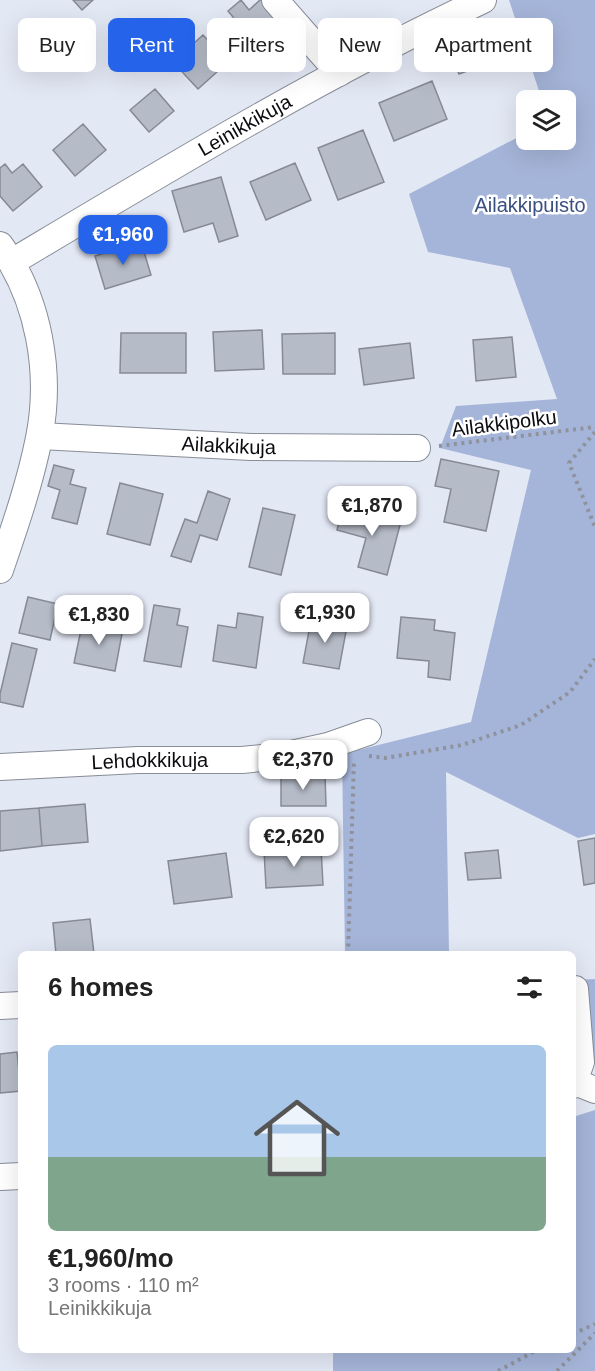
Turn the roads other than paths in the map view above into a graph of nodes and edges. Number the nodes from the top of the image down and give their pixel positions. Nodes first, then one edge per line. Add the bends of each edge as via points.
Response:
1 (275, 0) edge
2 (297, 0) edge
3 (483, 0) edge
4 (318, 30) edge
5 (402, 39) edge
6 (318, 42) edge
7 (341, 72) edge
8 (6, 254) edge
9 (40, 436) junction
10 (417, 448) road end
11 (0, 570) edge
12 (368, 732) dead end
13 (0, 767) edge
14 (18, 1005) edge
15 (0, 1006) edge
16 (576, 1010) edge
17 (581, 1086) edge
18 (18, 1176) edge
19 (0, 1177) edge

1 - 6 street
2 - 4 street
3 - 5 street, Leinikkikuja
7 - 8 street, Leinikkikuja via 154,177
8 - 9 street via 28,297 41,341 44,390
9 - 10 street, Ailakkikuja via 251,447
9 - 11 street
12 - 13 street, Lehdokkikuja via 345,749 242,760 138,760
14 - 15 street
16 - 17 street
18 - 19 street

